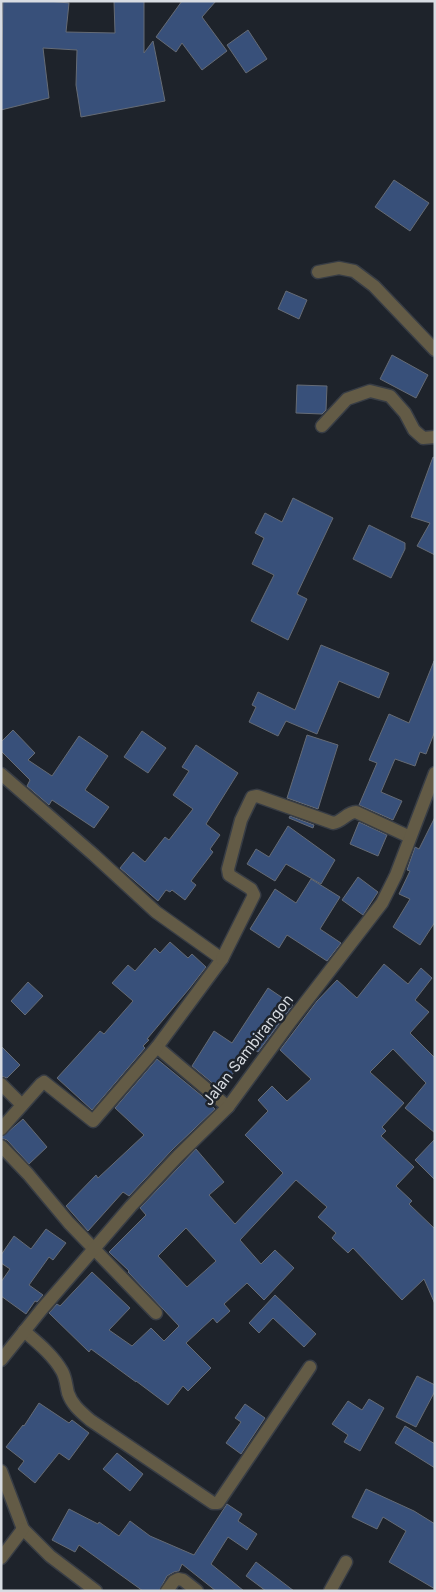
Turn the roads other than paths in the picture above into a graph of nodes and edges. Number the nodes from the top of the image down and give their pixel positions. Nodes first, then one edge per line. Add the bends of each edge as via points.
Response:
1 (318, 272) dead end
2 (435, 350) edge
3 (322, 426) dead end
4 (435, 437) edge
5 (435, 773) edge
6 (1, 774) edge
7 (410, 837) junction
8 (222, 959) junction
9 (157, 1047) junction
10 (1, 1084) edge
11 (22, 1105) junction
12 (228, 1107) junction
13 (1, 1129) edge
14 (1, 1146) edge
15 (94, 1249) junction
16 (156, 1314) dead end
17 (24, 1331) junction
18 (1, 1360) edge
19 (310, 1367) dead end
20 (1, 1471) edge
21 (24, 1529) junction
22 (2, 1556) edge
23 (346, 1562) dead end
24 (96, 1591) edge
25 (167, 1591) edge
26 (197, 1591) edge
27 (330, 1591) edge

1 - 2 street via 339,268 354,271 374,286
3 - 4 street via 347,399 370,391 390,396 423,438
5 - 7 street, Jalan Sambirangon
6 - 8 street via 156,912
7 - 8 street via 356,812 333,824 258,796 252,797 241,820 228,869 229,875 252,889 254,895
7 - 12 street, Jalan Sambirangon via 382,902
8 - 9 street
9 - 11 street via 93,1121 44,1082
9 - 12 street
10 - 11 street
11 - 13 street
12 - 15 street, Jalan Sambirangon via 130,1206
14 - 15 street
15 - 16 street
15 - 17 street, Jalan Sambirangon
17 - 18 street, Jalan Sambirangon
17 - 19 street via 48,1352 61,1370 75,1406 90,1420 213,1503 218,1502
20 - 21 street
21 - 22 street
21 - 24 street via 50,1556
23 - 27 street
25 - 26 street via 178,1579

